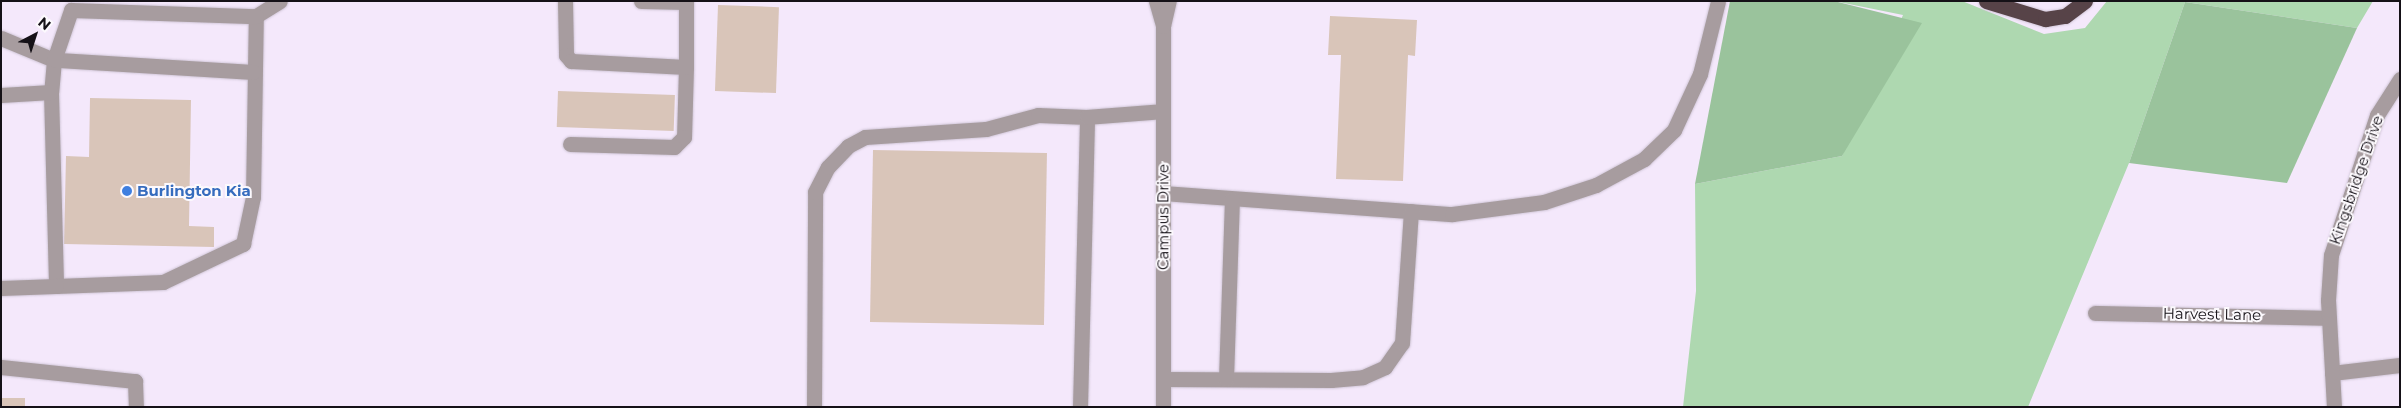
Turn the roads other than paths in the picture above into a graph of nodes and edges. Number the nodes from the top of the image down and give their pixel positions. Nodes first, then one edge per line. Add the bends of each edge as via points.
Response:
1 (280, 1) edge
2 (565, 1) edge
3 (641, 1) edge
4 (686, 1) edge
5 (1156, 1) edge
6 (1169, 1) edge
7 (1718, 1) edge
8 (1986, 1) edge
9 (2085, 1) edge
10 (256, 16) junction
11 (1163, 26) junction
12 (1, 38) edge
13 (54, 60) junction
14 (686, 67) junction
15 (253, 72) junction
16 (2400, 79) edge
17 (51, 92) junction
18 (1, 95) edge
19 (1163, 111) junction
20 (1087, 116) junction
21 (570, 144) dead end
22 (1163, 193) junction
23 (1232, 200) junction
24 (1411, 211) junction
25 (56, 286) junction
26 (1, 288) edge
27 (2095, 314) dead end
28 (2328, 318) junction
29 (2400, 364) edge
30 (1, 367) edge
31 (2332, 373) junction
32 (1163, 379) junction
33 (1226, 379) junction
34 (136, 407) edge
35 (814, 407) edge
36 (1080, 407) edge
37 (1163, 407) edge
38 (2334, 407) edge

1 - 10 street
2 - 14 street via 566,54 571,61
3 - 4 street
4 - 14 street
5 - 11 street, Campus Drive
6 - 11 street, Campus Drive
7 - 24 street via 1700,74 1674,130 1644,159 1596,185 1544,202 1452,214
8 - 9 highway via 2045,19 2065,16
10 - 13 street via 71,10
10 - 15 street
11 - 19 street, Campus Drive
12 - 13 street
13 - 15 street
13 - 17 street
14 - 21 street via 684,137 674,147
15 - 25 street via 253,198 243,244 163,282
16 - 28 street, Kingsbridge Drive via 2377,115 2337,232 2329,277
17 - 18 street
17 - 25 street
19 - 20 street
19 - 22 street, Campus Drive
20 - 35 street via 1038,115 986,129 865,136 848,146 828,167 815,192
20 - 36 street
22 - 23 street
22 - 32 street, Campus Drive
23 - 24 street
23 - 33 street
24 - 33 street via 1402,343 1385,367 1363,377 1331,380
25 - 26 street
27 - 28 street, Harvest Lane
28 - 31 street, Kingsbridge Drive
29 - 31 street
30 - 34 street via 136,381
31 - 38 street, Kingsbridge Drive
32 - 33 street
32 - 37 street, Campus Drive

